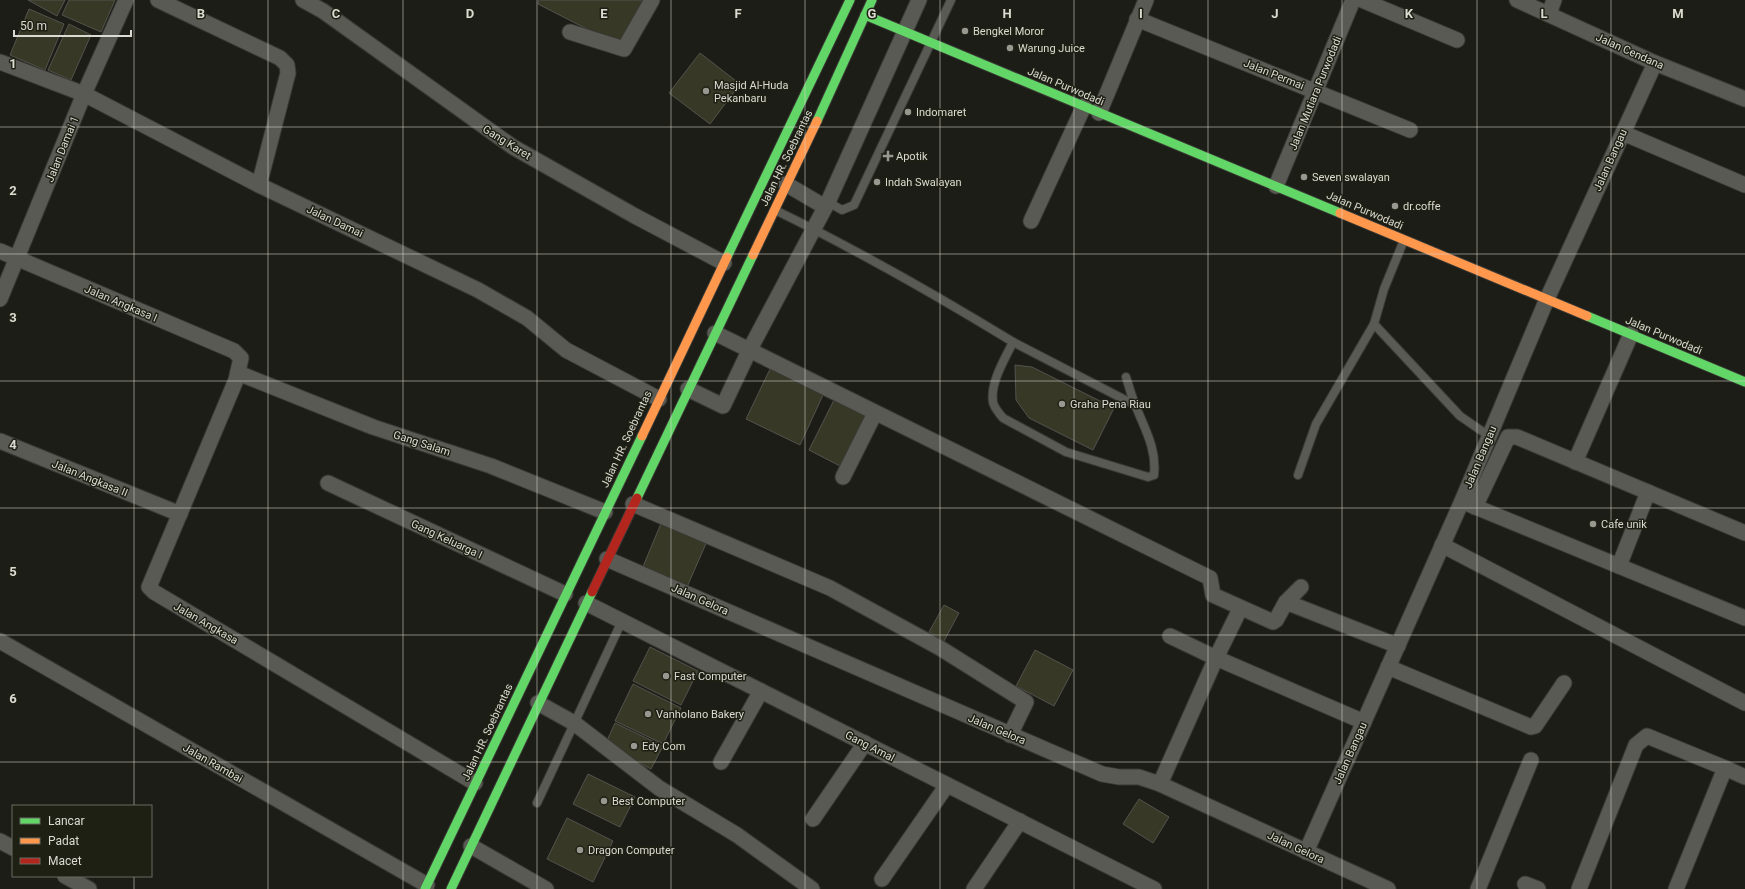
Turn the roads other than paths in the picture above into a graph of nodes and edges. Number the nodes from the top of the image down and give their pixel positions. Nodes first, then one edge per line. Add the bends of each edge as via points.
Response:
1 (126, 0) edge
2 (158, 0) edge
3 (303, 0) edge
4 (652, 0) edge
5 (850, 0) edge
6 (872, 0) edge
7 (919, 0) edge
8 (951, 0) edge
9 (1146, 0) edge
10 (1353, 0) edge
11 (1362, 0) edge
12 (1517, 0) edge
13 (1552, 7) edge
14 (865, 15) junction
15 (1137, 19) junction
16 (904, 31) junction
17 (570, 32) dead end
18 (1457, 40) dead end
19 (931, 42) junction
20 (0, 62) edge
21 (1655, 62) junction
22 (1316, 90) junction
23 (84, 94) junction
24 (1745, 99) edge
25 (1084, 106) junction
26 (1099, 113) junction
27 (1410, 130) dead end
28 (1623, 133) junction
29 (786, 184) junction
30 (259, 185) junction
31 (1745, 185) edge
32 (1276, 186) junction
33 (826, 205) junction
34 (775, 209) junction
35 (1031, 221) dead end
36 (813, 228) junction
37 (1404, 240) junction
38 (0, 251) edge
39 (18, 259) junction
40 (724, 263) junction
41 (0, 299) edge
42 (1547, 299) junction
43 (1374, 324) junction
44 (715, 333) junction
45 (1631, 334) junction
46 (1013, 342) junction
47 (750, 350) junction
48 (241, 358) joint
49 (238, 373) junction
50 (1126, 377) dead end
51 (1745, 382) edge
52 (688, 389) junction
53 (659, 399) junction
54 (1135, 404) junction
55 (875, 413) junction
56 (1489, 436) junction
57 (0, 441) edge
58 (1574, 462) junction
59 (1298, 475) dead end
60 (843, 477) dead end
61 (328, 483) dead end
62 (1648, 492) junction
63 (633, 504) junction
64 (1468, 504) junction
65 (605, 512) junction
66 (180, 514) junction
67 (1745, 533) edge
68 (1442, 545) junction
69 (607, 559) junction
70 (1619, 566) junction
71 (1301, 587) dead end
72 (566, 594) junction
73 (1286, 602) junction
74 (586, 603) junction
75 (1240, 609) junction
76 (1745, 618) edge
77 (622, 621) junction
78 (1170, 636) dead end
79 (0, 641) edge
80 (1398, 646) junction
81 (1216, 658) junction
82 (1388, 667) junction
83 (1564, 683) dead end
84 (760, 691) junction
85 (1745, 703) edge
86 (538, 704) junction
87 (1364, 722) junction
88 (574, 723) junction
89 (1010, 735) junction
90 (865, 743) junction
91 (1531, 760) dead end
92 (721, 762) dead end
93 (1725, 768) junction
94 (1745, 777) edge
95 (476, 783) junction
96 (1160, 784) junction
97 (947, 785) junction
98 (537, 804) dead end
99 (813, 819) dead end
100 (1020, 821) junction
101 (0, 841) edge
102 (471, 846) junction
103 (12, 847) edge
104 (1306, 852) junction
105 (67, 877) edge
106 (882, 879) dead end
107 (1135, 885) edge
108 (426, 887) edge
109 (89, 889) edge
110 (452, 889) edge
111 (546, 889) edge
112 (812, 889) edge
113 (974, 889) edge
114 (1154, 889) edge
115 (1388, 889) edge
116 (1478, 889) edge
117 (1579, 889) edge
118 (1676, 889) edge

1 - 23 street, Jalan Damai 1
2 - 30 street via 280,58 287,65 288,73
3 - 40 street, Gang Karet via 323,11 513,147
4 - 17 street via 624,49
5 - 40 main road, Jalan HR. Soebrantas
6 - 14 main road, Jalan HR. Soebrantas
7 - 16 street
8 - 19 lane
9 - 15 street
10 - 22 street, Jalan Mutiara Purwodadi
11 - 18 street
12 - 13 street, Jalan Cendana
13 - 21 street, Jalan Cendana
14 - 16 main road, Jalan Purwodadi
14 - 29 main road, Jalan HR. Soebrantas via 820,116
15 - 22 street, Jalan Permai
15 - 26 street
16 - 19 main road, Jalan Purwodadi
16 - 33 street
19 - 25 main road, Jalan Purwodadi
19 - 33 lane via 854,205 842,210
20 - 23 street, Jalan Damai
21 - 24 street, Jalan Cendana
21 - 28 street, Jalan Bangau
22 - 27 street, Jalan Permai
22 - 32 street, Jalan Mutiara Purwodadi
23 - 30 street, Jalan Damai
23 - 39 street, Jalan Damai 1
25 - 26 main road, Jalan Purwodadi
25 - 35 street
26 - 32 main road, Jalan Purwodadi
28 - 31 street
28 - 42 street, Jalan Bangau
29 - 33 street
29 - 34 main road, Jalan HR. Soebrantas
30 - 53 street, Jalan Damai via 478,290 527,318 566,350
32 - 37 main road, Jalan Purwodadi
33 - 36 street
34 - 36 lane
34 - 44 main road, Jalan HR. Soebrantas
36 - 46 lane via 965,312
36 - 47 street
37 - 42 main road, Jalan Purwodadi
37 - 43 lane via 1384,288
38 - 39 street, Jalan Angkasa I
39 - 41 street, Jalan Damai 1
39 - 48 street, Jalan Angkasa I via 234,351
40 - 53 main road, Jalan HR. Soebrantas
42 - 45 main road, Jalan Purwodadi
42 - 56 street, Jalan Bangau
43 - 56 lane via 1460,416
43 - 59 lane via 1316,424
44 - 47 street
44 - 52 main road, Jalan HR. Soebrantas
45 - 51 main road, Jalan Purwodadi
45 - 58 street
46 - 54 lane
46 - 54 lane via 995,382 993,401 1003,418 1066,452 1148,477 1154,475 1155,467 1150,437
47 - 52 street via 723,406
47 - 55 street
48 - 49 street, Jalan Angkasa
49 - 65 street, Gang Salam via 373,427 491,466
49 - 66 street, Jalan Angkasa
50 - 54 lane
52 - 63 main road, Jalan HR. Soebrantas
53 - 65 main road, Jalan HR. Soebrantas
55 - 60 street
55 - 75 street via 1210,578 1213,596
56 - 64 street, Jalan Bangau
57 - 66 street, Jalan Angkasa II
58 - 62 street
58 - 64 street via 1517,437 1508,437
61 - 72 street, Gang Keluarga I
62 - 67 street
62 - 70 street
63 - 69 main road, Jalan HR. Soebrantas
63 - 89 street via 830,588 940,648 1026,702
64 - 68 street, Jalan Bangau
64 - 70 street
65 - 72 main road, Jalan HR. Soebrantas
66 - 95 street, Jalan Angkasa via 149,587 154,592
68 - 80 street, Jalan Bangau
68 - 85 street
69 - 74 main road, Jalan HR. Soebrantas
69 - 89 street, Jalan Gelora
70 - 76 street
71 - 73 street
72 - 95 main road, Jalan HR. Soebrantas
73 - 75 street via 1276,620 1272,622
73 - 80 street
74 - 77 street, Gang Amal
74 - 86 main road, Jalan HR. Soebrantas
75 - 81 street
77 - 84 street, Gang Amal
77 - 88 lane
78 - 81 street
79 - 108 street, Jalan Rambai
80 - 82 street, Jalan Bangau
81 - 87 street
81 - 96 street
82 - 83 street via 1531,727 1535,726
82 - 87 street, Jalan Bangau
84 - 90 street, Gang Amal
84 - 92 street
86 - 88 street
86 - 102 main road, Jalan HR. Soebrantas
87 - 104 street, Jalan Bangau
88 - 98 lane
88 - 112 street via 659,788 737,835
89 - 96 street, Jalan Gelora via 1102,774 1139,778
90 - 97 street, Gang Amal
90 - 99 street
91 - 116 street
93 - 94 street
93 - 117 street via 1647,736 1636,745
93 - 118 street
95 - 108 main road, Jalan HR. Soebrantas
96 - 104 street, Jalan Gelora
97 - 100 street, Gang Amal
97 - 106 street
100 - 107 street, Gang Amal
100 - 113 street
101 - 103 street
102 - 110 main road, Jalan HR. Soebrantas
102 - 111 street
104 - 115 street, Jalan Gelora
105 - 109 street
107 - 114 street, Gang Amal

